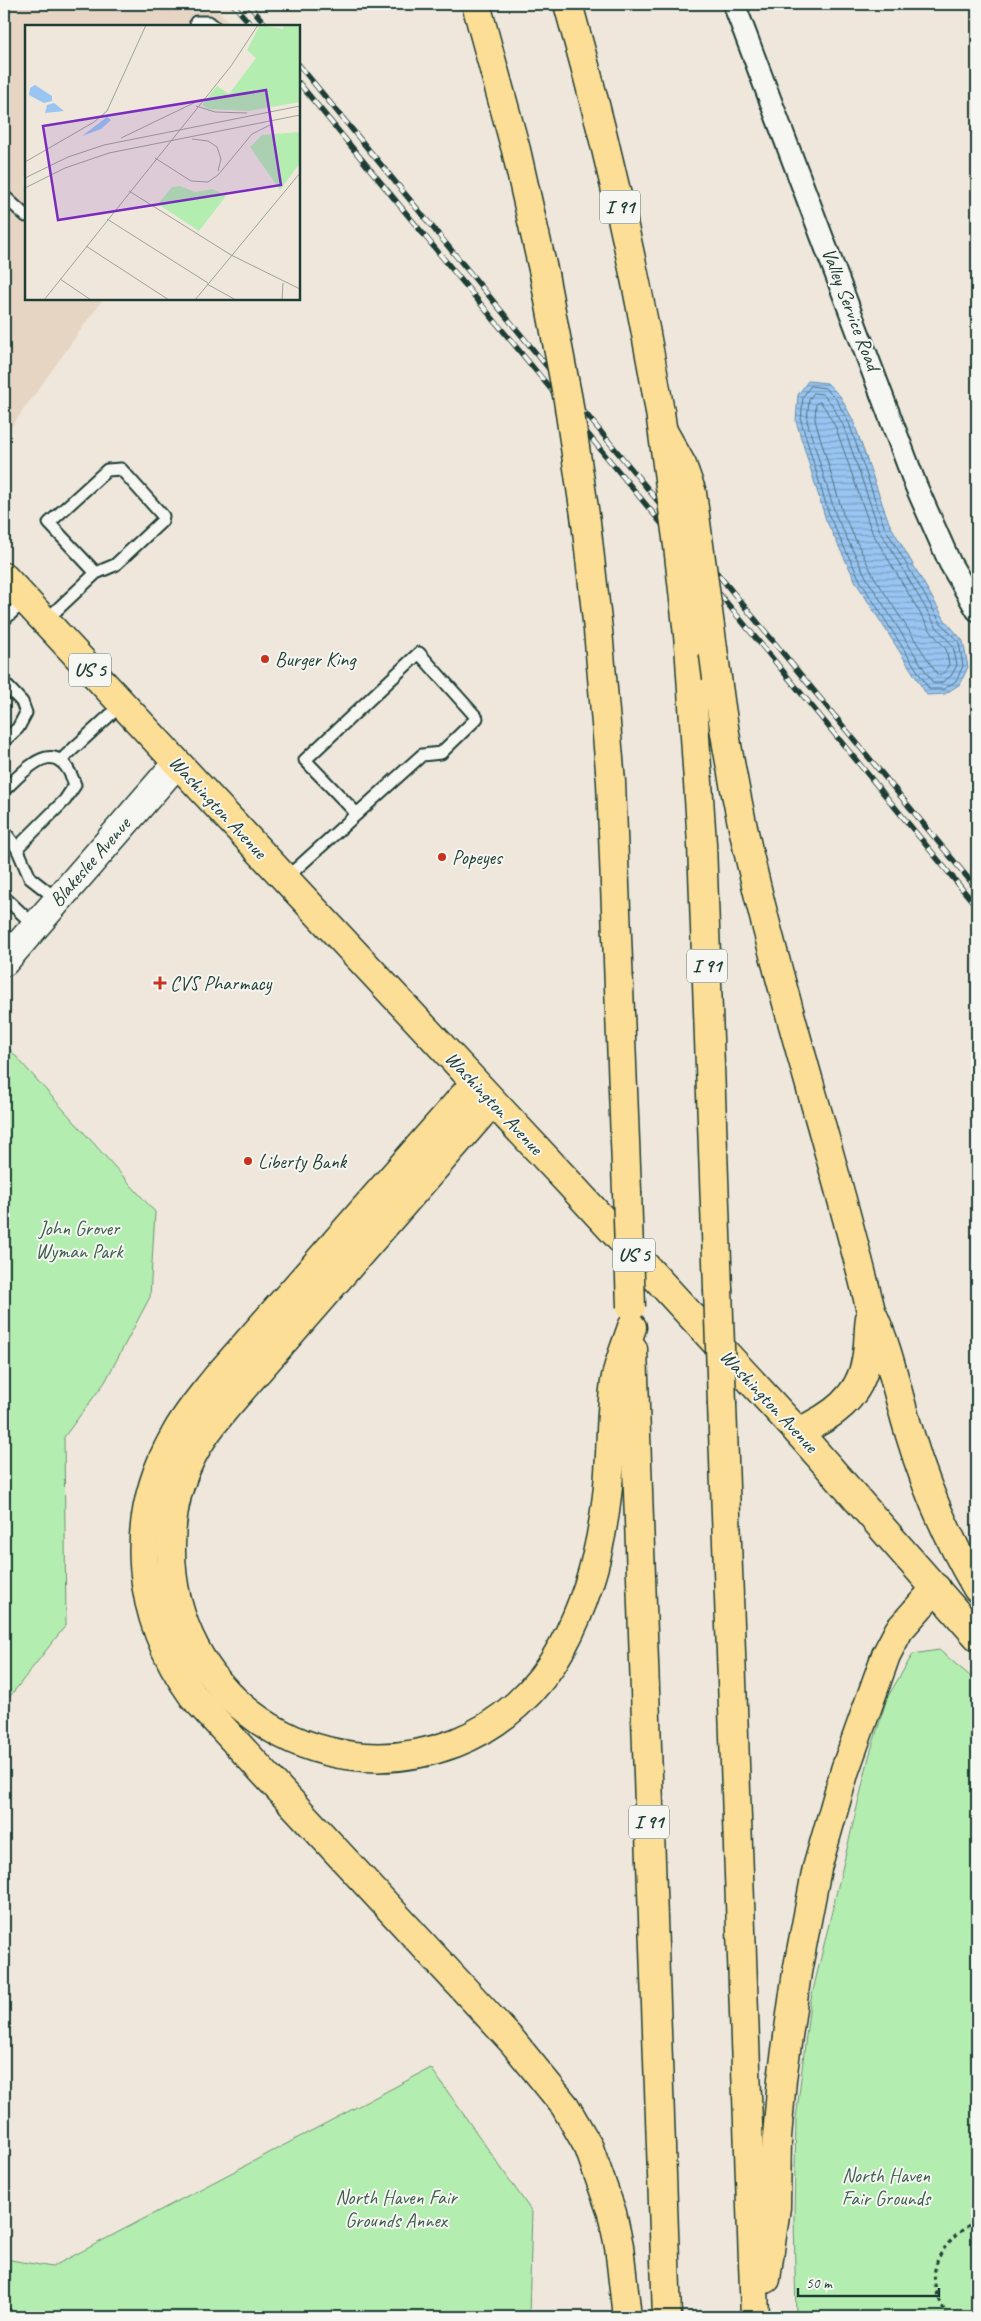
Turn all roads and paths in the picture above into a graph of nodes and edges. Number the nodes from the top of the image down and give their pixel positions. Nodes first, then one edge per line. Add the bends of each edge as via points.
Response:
1 (476, 4) edge
2 (568, 4) edge
3 (734, 4) edge
4 (196, 22) dead end
5 (213, 25) edge
6 (4, 196) edge
7 (25, 215) edge
8 (661, 422) junction
9 (96, 573) junction
10 (4, 577) edge
11 (25, 600) junction
12 (977, 610) edge
13 (4, 620) edge
14 (45, 621) junction
15 (4, 683) edge
16 (122, 704) junction
17 (4, 741) edge
18 (60, 761) junction
19 (177, 763) junction
20 (4, 790) edge
21 (357, 814) junction
22 (4, 831) edge
23 (17, 848) junction
24 (285, 879) junction
25 (4, 897) edge
26 (58, 900) junction
27 (35, 926) junction
28 (4, 962) edge
29 (483, 1093) junction
30 (870, 1311) junction
31 (631, 1317) junction
32 (798, 1432) junction
33 (936, 1588) junction
34 (977, 1588) edge
35 (977, 1636) edge
36 (977, 2219) edge
37 (4, 2312) edge
38 (7, 2317) edge
39 (627, 2317) edge
40 (667, 2317) edge
41 (755, 2317) edge
42 (761, 2317) edge
43 (948, 2317) edge

1 - 31 main road, I 91, bridge via 514,142 544,274 568,400 586,522 611,782
2 - 8 main road, I 91 via 619,202
3 - 12 street, Valley Service Road via 920,494 950,563
4 - 5 lane
6 - 7 lane
8 - 30 main road, bridge via 682,465 693,499 731,774 748,854
8 - 41 main road, I 91, bridge via 689,644 702,854
9 - 9 lane via 115,565 162,521 163,516 121,469 107,470 49,523
9 - 14 lane
10 - 11 main road, Washington Avenue / US 5
11 - 13 lane
11 - 14 main road, Washington Avenue / US 5
14 - 16 main road, Washington Avenue / US 5
15 - 17 lane via 22,702 26,713 18,728
16 - 18 lane
16 - 19 main road, Washington Avenue / US 5
18 - 20 lane via 49,756 38,760
18 - 23 lane via 71,773 75,785 65,800
19 - 24 main road, Washington Avenue / US 5
19 - 26 street, Blakeslee Avenue
21 - 21 lane via 422,755 441,753 477,718 419,652 305,760
21 - 24 lane
22 - 23 lane
23 - 26 lane via 30,878
24 - 29 main road, Washington Avenue / US 5
25 - 27 lane
26 - 27 street, Blakeslee Avenue
27 - 28 street, Blakeslee Avenue
29 - 31 main road via 229,1404 190,1460 177,1497 172,1526 172,1577 179,1613 189,1637 216,1680 248,1713 283,1736 320,1750 358,1757 400,1756 444,1747 483,1730 512,1709 554,1660 572,1628 588,1587 606,1502 615,1382
29 - 32 main road, Washington Avenue / US 5
29 - 39 main road via 217,1377 185,1419 161,1462 147,1508 143,1546 146,1582 154,1622 163,1646 193,1696 513,2042 565,2106 589,2148 608,2198 619,2246
30 - 32 main road via 866,1361 855,1390 834,1413
30 - 34 main road via 883,1340 932,1499
31 - 40 main road, I 91
32 - 33 main road, Washington Avenue / US 5
33 - 35 main road, Washington Avenue / US 5
33 - 42 main road via 899,1630 886,1655 845,1770 817,1868 797,1972 782,2079 776,2207
36 - 43 path via 949,2241 937,2260 933,2282
37 - 38 lane

